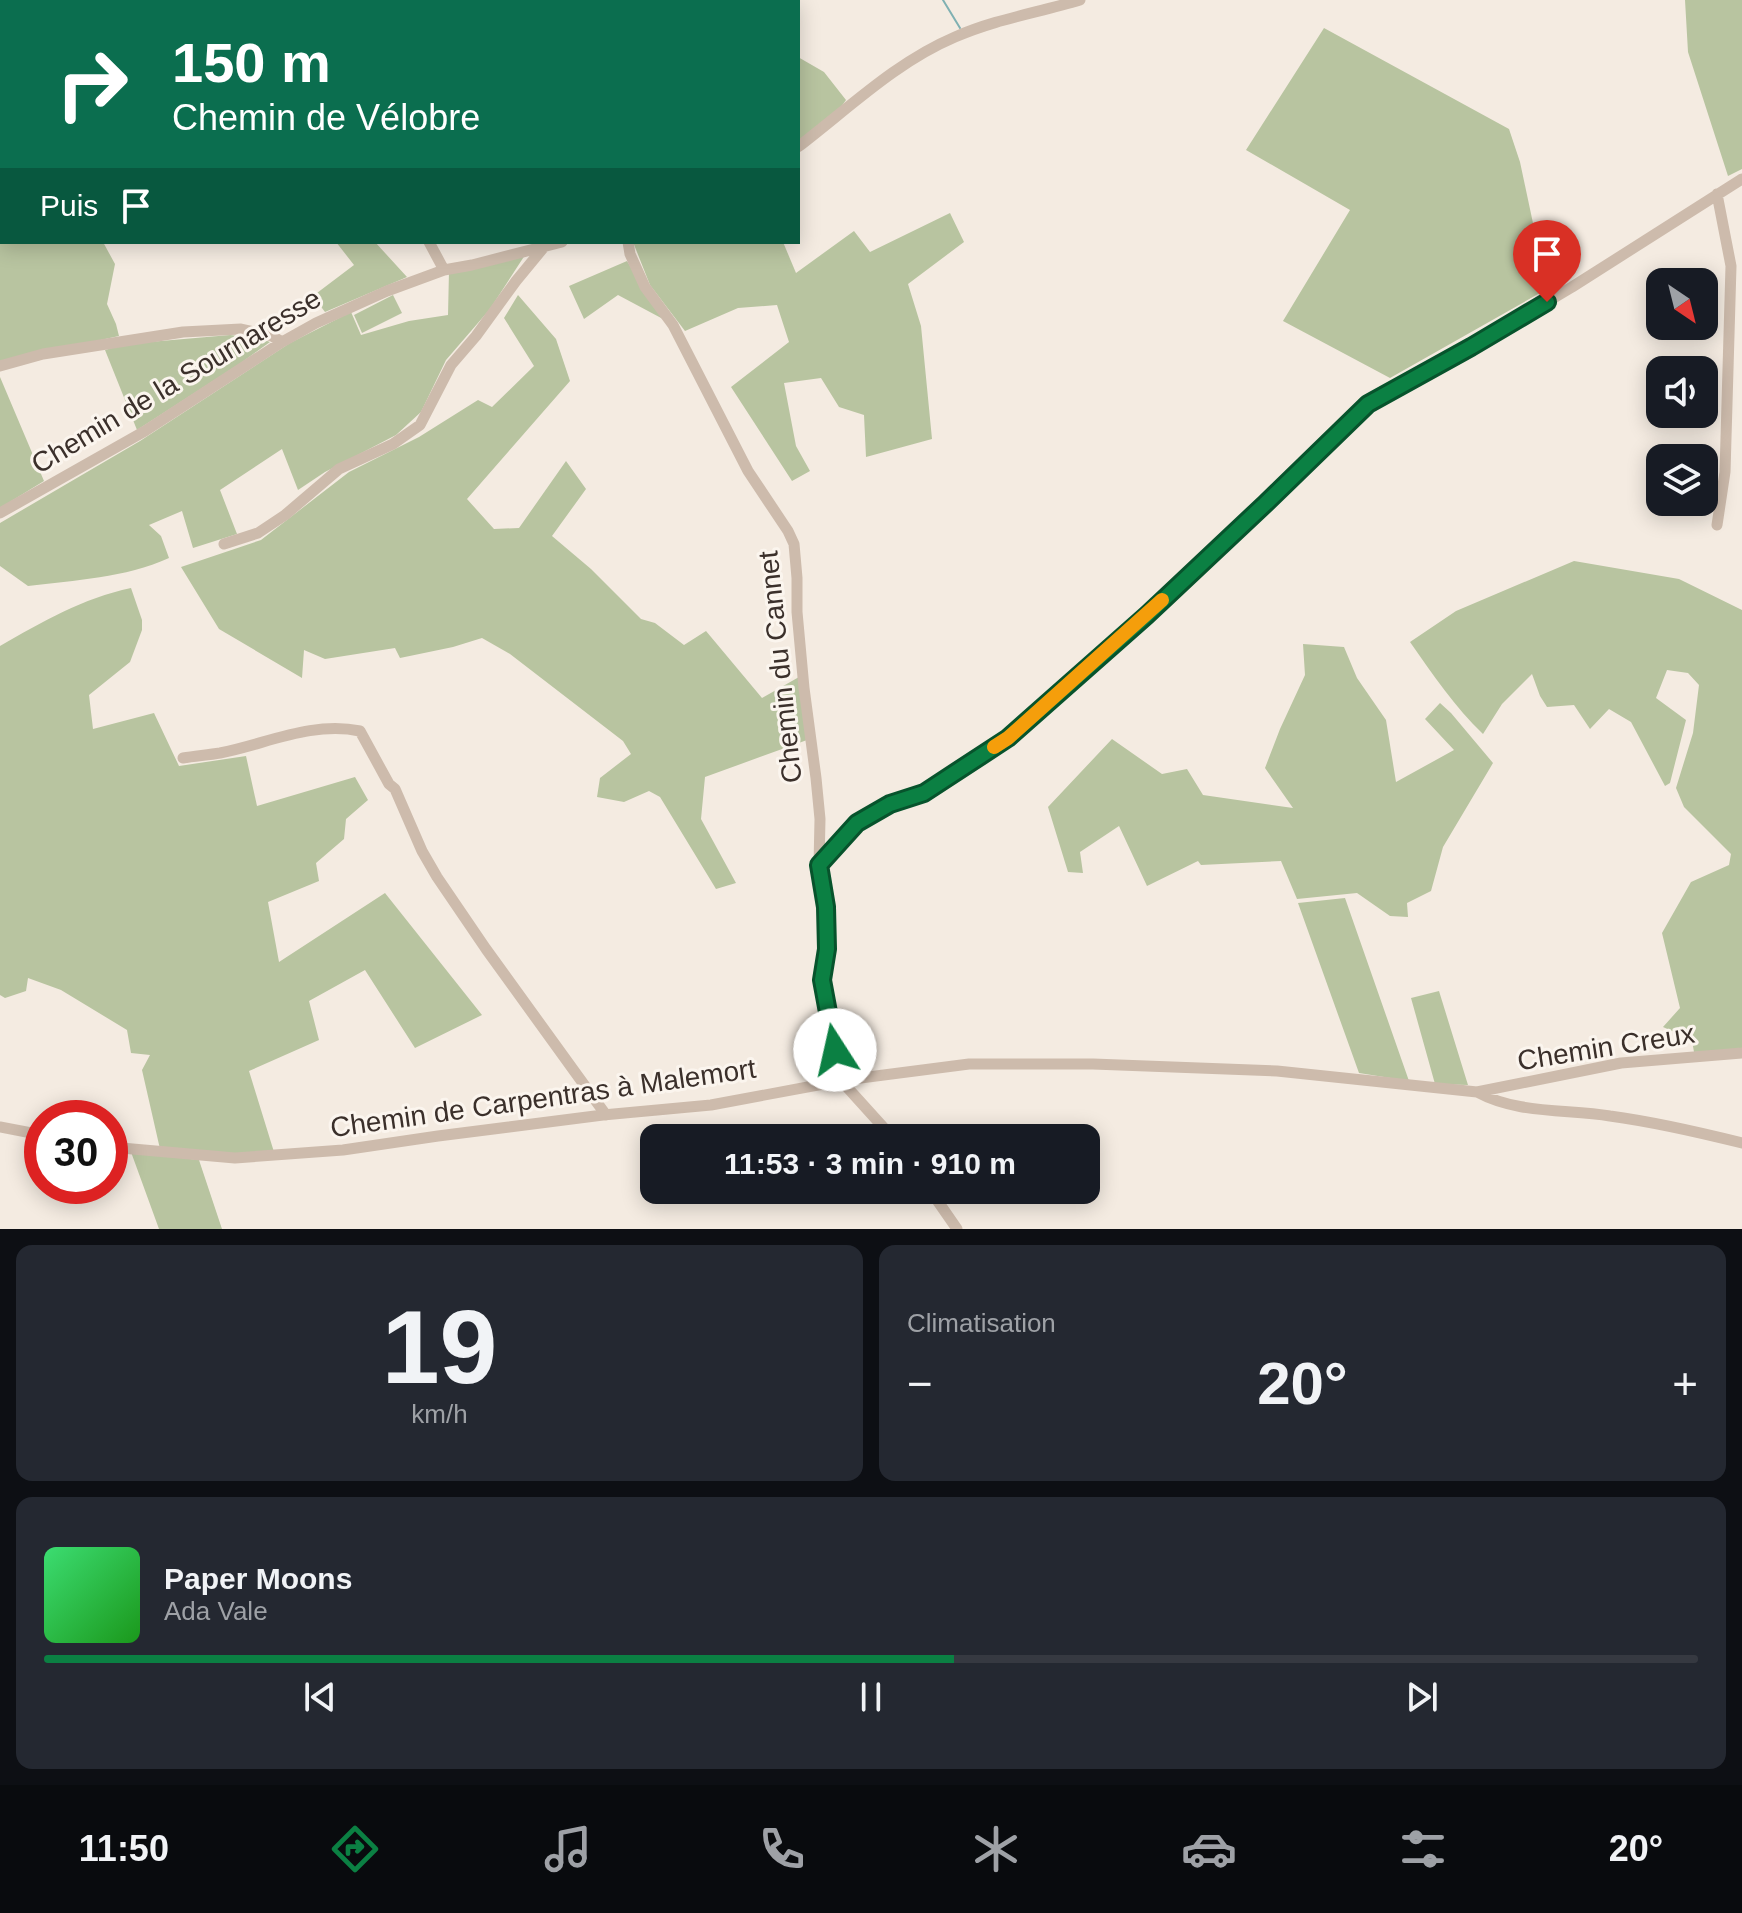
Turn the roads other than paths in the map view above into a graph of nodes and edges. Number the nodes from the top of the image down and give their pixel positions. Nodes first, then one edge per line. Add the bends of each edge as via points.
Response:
1 (1080, 0) edge
2 (800, 145) edge
3 (1742, 179) edge
4 (1717, 194) junction
5 (430, 244) edge
6 (555, 244) edge
7 (628, 244) edge
8 (544, 247) junction
9 (444, 270) junction
10 (282, 342) junction
11 (0, 366) edge
12 (0, 513) edge
13 (1717, 525) dead end
14 (224, 544) dead end
15 (183, 758) dead end
16 (819, 865) junction
17 (1742, 1053) edge
18 (843, 1080) junction
19 (1477, 1092) junction
20 (606, 1115) junction
21 (880, 1124) edge
22 (0, 1127) edge
23 (24, 1132) edge
24 (1742, 1143) edge
25 (128, 1149) edge
26 (940, 1204) edge
27 (957, 1229) edge

1 - 2 street via 953,37 890,74
3 - 4 street
4 - 13 street via 1731,266 1725,472
4 - 16 street via 1572,287 1368,404 1008,738 924,793 857,823
5 - 9 street
6 - 8 street, Chemin de la Sournaresse
7 - 16 street, Chemin du Cannet via 645,287 673,325 748,471 794,544 820,819
8 - 9 street, Chemin de la Sournaresse
8 - 14 street via 451,365 420,425 339,469 258,533
9 - 10 street, Chemin de la Sournaresse via 337,313
10 - 11 street via 241,329 183,332
10 - 12 street, Chemin de la Sournaresse via 145,431
15 - 20 street via 324,728 360,731 437,877
16 - 18 street, Chemin du Cannet via 826,907 822,980
17 - 19 street, Chemin Creux via 1621,1063
18 - 19 street, Chemin de Carpentras à Malemort via 954,1065 1055,1063 1277,1071
18 - 20 street, Chemin de Carpentras à Malemort via 711,1105
18 - 21 street
19 - 24 street, Chemin de Carpentras à Malemort via 1530,1109 1608,1115
20 - 25 street, Chemin de Carpentras à Malemort via 273,1157
22 - 23 street
26 - 27 street

